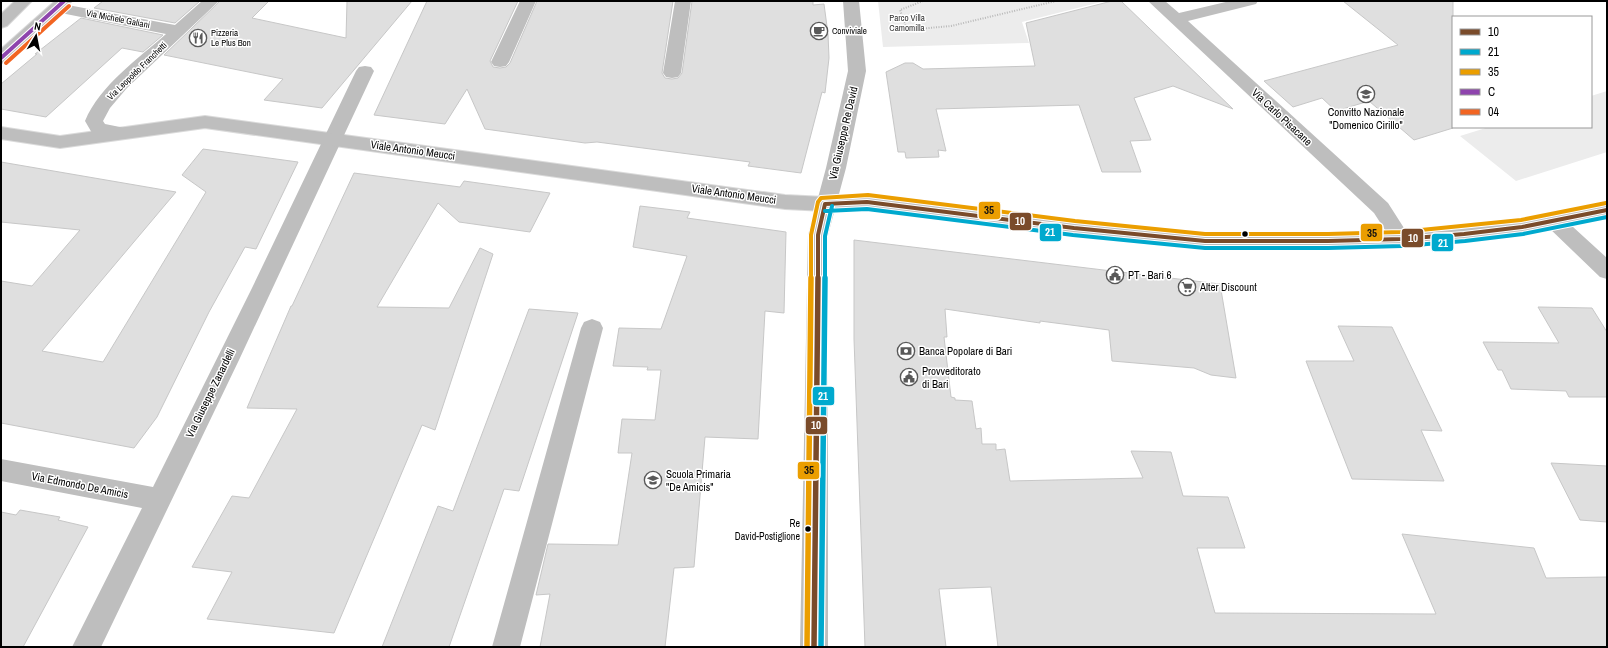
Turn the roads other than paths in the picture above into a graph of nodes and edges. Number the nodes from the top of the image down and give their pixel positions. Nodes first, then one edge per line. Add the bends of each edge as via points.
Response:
1 (24, 1) edge
2 (211, 1) edge
3 (528, 1) edge
4 (683, 1) edge
5 (852, 1) edge
6 (1156, 1) edge
7 (1250, 1) edge
8 (60, 4) edge
9 (1176, 19) junction
10 (1, 23) edge
11 (179, 31) junction
12 (1, 58) edge
13 (500, 62) dead end
14 (365, 70) dead end
15 (672, 73) dead end
16 (1, 133) edge
17 (123, 133) junction
18 (333, 139) junction
19 (825, 204) junction
20 (1607, 210) edge
21 (1554, 221) junction
22 (1401, 239) junction
23 (1607, 271) edge
24 (592, 328) dead end
25 (1, 470) edge
26 (160, 500) junction
27 (86, 647) edge
28 (506, 647) edge
29 (814, 647) edge

1 - 10 street
2 - 11 street, Via Leopoldo Franchetti
3 - 13 street
4 - 15 street
5 - 19 street, Via Giuseppe Re David via 857,71 836,168
6 - 9 street, Via Carlo Pisacane
7 - 9 street
8 - 11 street, Via Michele Galiani
8 - 12 street
9 - 22 street, Via Carlo Pisacane via 1370,197 1381,208
11 - 17 street, Via Leopoldo Franchetti via 104,102 95,114 94,121 98,129
14 - 18 street, Via Giuseppe Zanardelli
16 - 17 street, Viale Antonio Meucci via 60,142
17 - 18 street, Viale Antonio Meucci via 205,122
18 - 19 street, Viale Antonio Meucci via 785,202
18 - 26 street, Via Giuseppe Zanardelli
19 - 22 street, Viale Antonio Meucci via 867,202 1074,228 1205,241
19 - 29 street, Via Giuseppe Re David via 818,235
20 - 21 street, Viale Antonio Meucci
21 - 22 street, Viale Antonio Meucci via 1522,227
21 - 23 street
24 - 28 street
25 - 26 street, Via Edmondo De Amicis
26 - 27 street, Via Giuseppe Zanardelli

